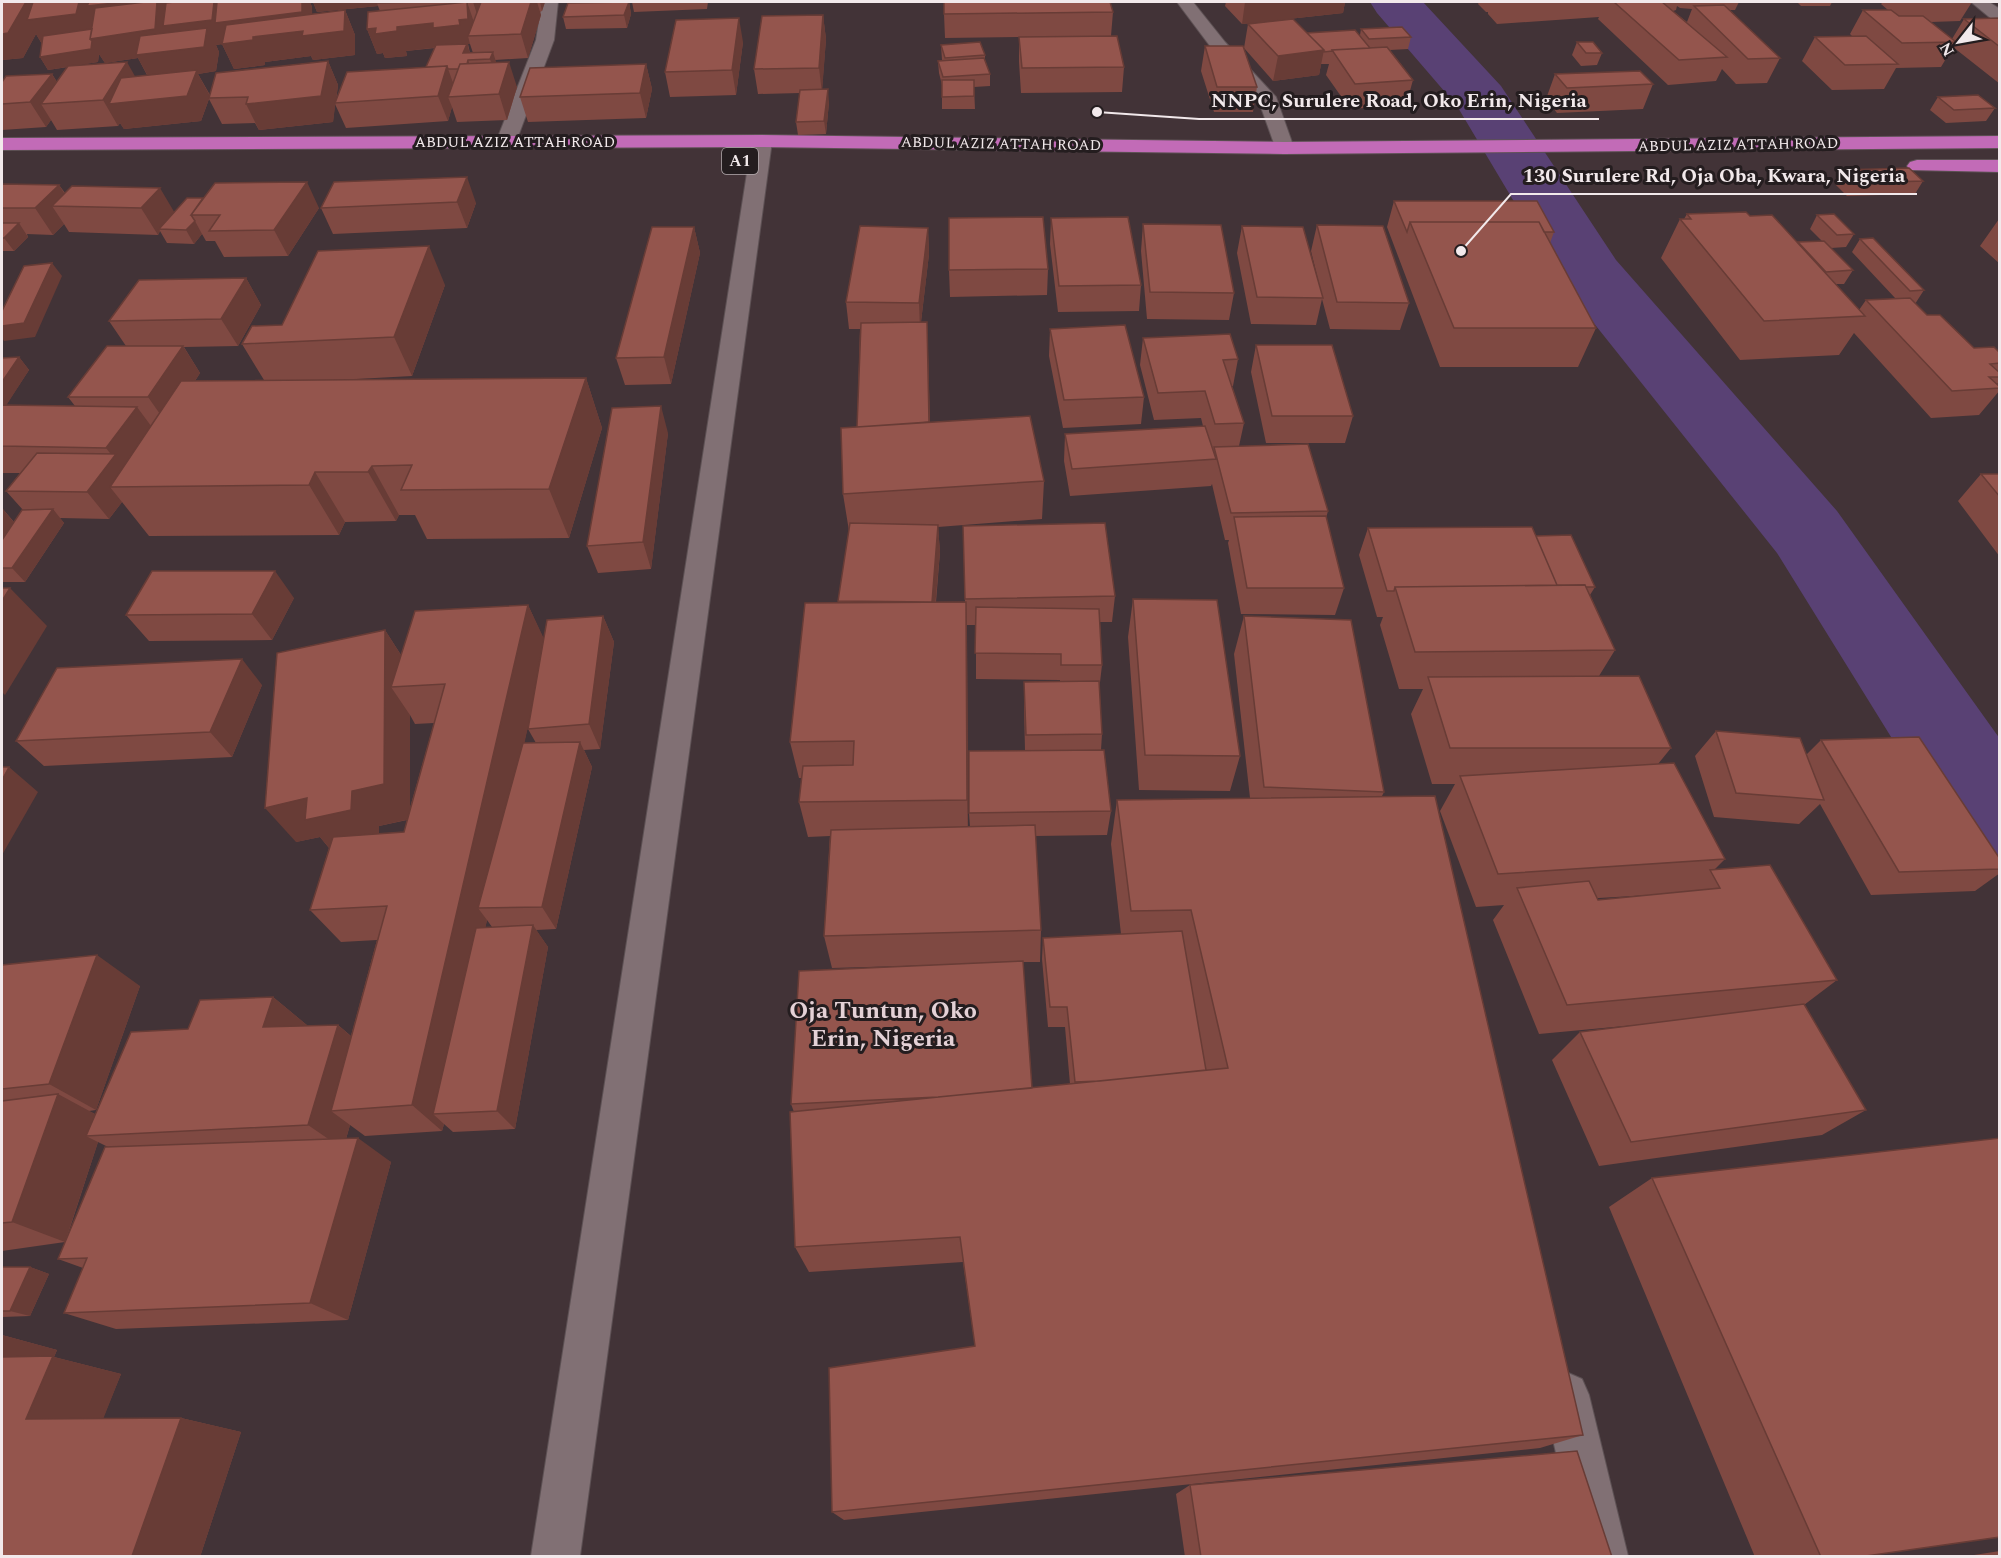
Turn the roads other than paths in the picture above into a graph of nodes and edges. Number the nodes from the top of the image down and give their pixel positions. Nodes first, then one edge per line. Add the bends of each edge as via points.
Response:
1 (550, 2) edge
2 (1185, 2) edge
3 (1980, 2) edge
4 (1985, 2) edge
5 (2000, 17) edge
6 (506, 142) junction
7 (2000, 142) edge
8 (2, 144) edge
9 (1284, 148) junction
10 (760, 156) junction
11 (999, 164) dead end
12 (1893, 166) edge
13 (2000, 166) edge
14 (1359, 167) dead end
15 (1558, 1355) edge
16 (555, 1557) edge
17 (1604, 1557) edge

1 - 6 street via 545,40
2 - 9 street via 1219,46 1267,97
3 - 4 street
3 - 5 street
6 - 8 highway, ABDUL AZIZ ATTAH ROAD / A1
6 - 10 highway, ABDUL AZIZ ATTAH ROAD / A1
7 - 9 highway, ABDUL AZIZ ATTAH ROAD / A1
9 - 10 highway, ABDUL AZIZ ATTAH ROAD / A1
10 - 16 street
11 - 14 highway, ABDUL AZIZ ATTAH ROAD
12 - 13 highway
15 - 17 street

